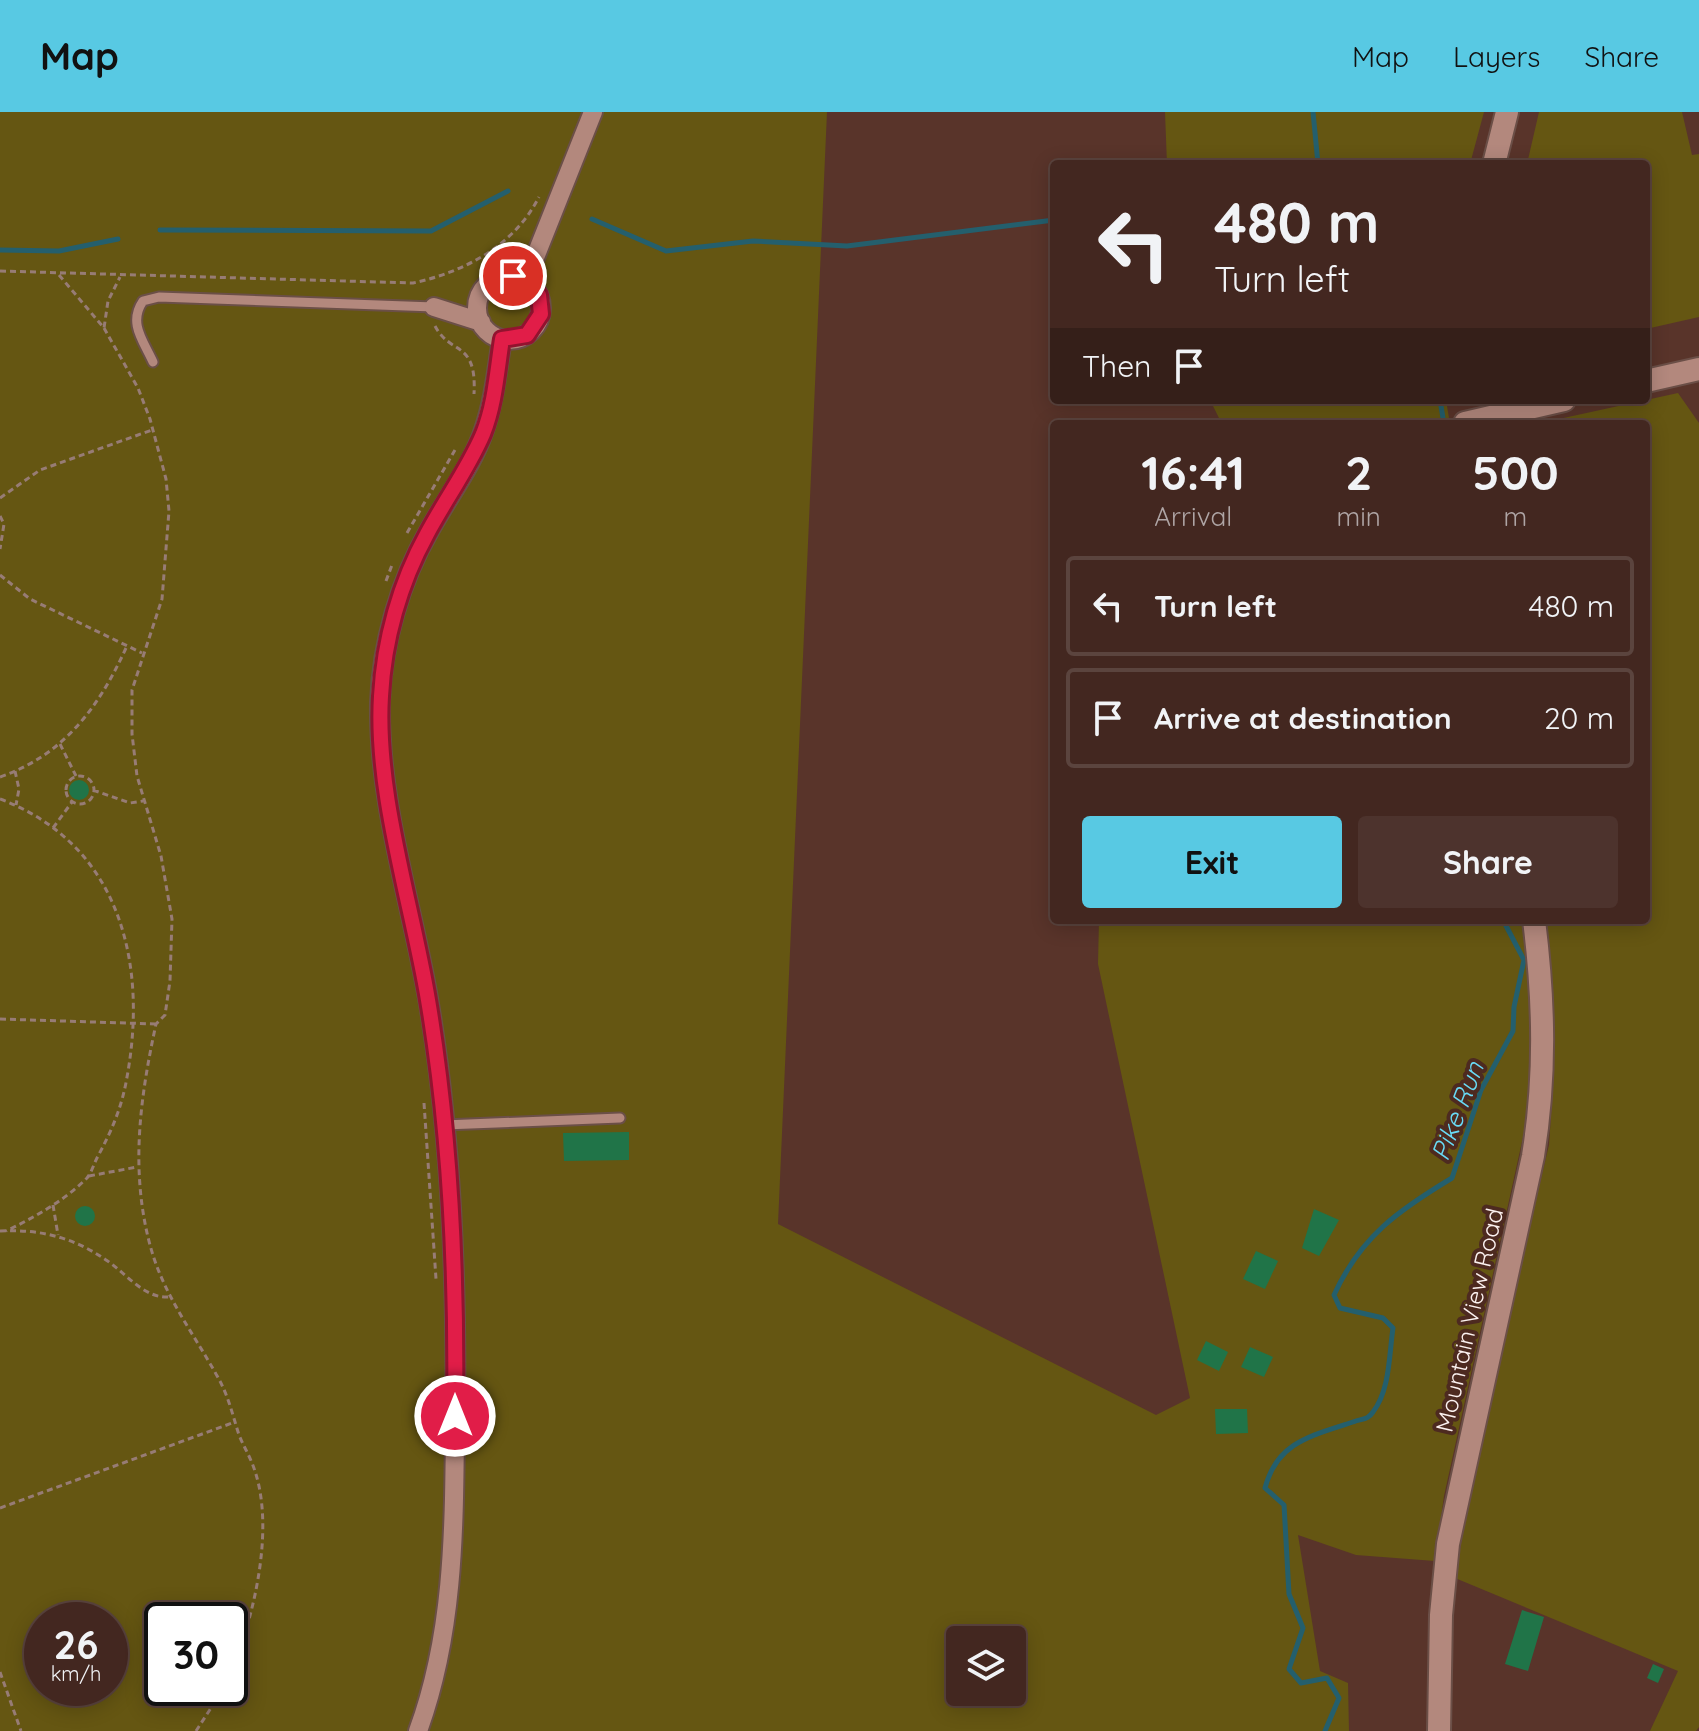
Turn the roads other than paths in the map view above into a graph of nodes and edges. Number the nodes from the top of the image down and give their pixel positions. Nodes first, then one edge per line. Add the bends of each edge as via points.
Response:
1 (593, 112) edge
2 (1507, 112) edge
3 (1495, 160) edge
4 (526, 280) junction
5 (479, 296) junction
6 (434, 312) junction
7 (481, 322) junction
8 (502, 339) junction
9 (153, 362) dead end
10 (1699, 369) edge
11 (1650, 380) edge
12 (1548, 404) edge
13 (1482, 420) edge
14 (1534, 924) edge
15 (620, 1118) dead end
16 (444, 1125) junction
17 (418, 1731) edge
18 (1439, 1731) edge

1 - 4 street
2 - 3 street
4 - 5 street via 499,278
4 - 8 street via 539,295 539,320 527,335
5 - 6 street
5 - 7 street
6 - 7 street
6 - 9 lane via 159,297 143,301 135,313
7 - 8 street
8 - 16 street via 483,433 426,534 396,607 380,698 385,778 429,1002
10 - 11 street
12 - 13 street
14 - 18 street, Mountain View Road via 1543,1006 1543,1094 1448,1544
15 - 16 lane
16 - 17 street via 455,1331 453,1531 443,1647

